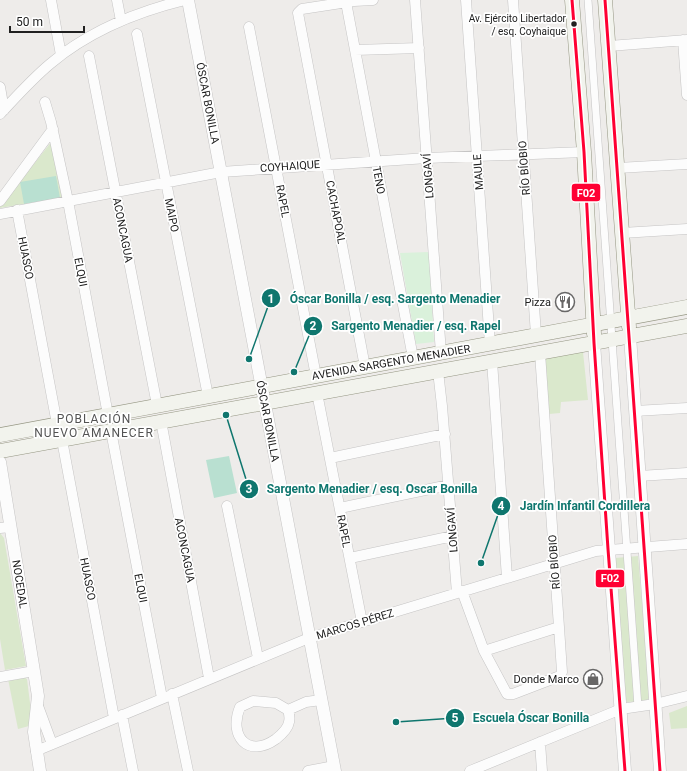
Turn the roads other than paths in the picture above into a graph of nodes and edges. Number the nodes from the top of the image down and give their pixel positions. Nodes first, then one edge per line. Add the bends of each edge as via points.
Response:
1 (51, 0) edge
2 (117, 0) edge
3 (185, 0) edge
4 (188, 0) edge
5 (373, 0) edge
6 (415, 0) edge
7 (466, 0) edge
8 (513, 0) edge
9 (572, 0) edge
10 (588, 0) edge
11 (606, 0) edge
12 (346, 2) junction
13 (121, 21) junction
14 (249, 27) dead end
15 (137, 34) dead end
16 (685, 40) edge
17 (609, 46) junction
18 (419, 48) junction
19 (355, 50) junction
20 (61, 55) junction
21 (89, 56) dead end
22 (0, 87) edge
23 (687, 95) edge
24 (45, 102) dead end
25 (2, 112) edge
26 (53, 130) junction
27 (584, 152) junction
28 (524, 154) junction
29 (477, 156) junction
30 (427, 158) junction
31 (376, 161) junction
32 (326, 164) junction
33 (687, 164) edge
34 (276, 167) junction
35 (618, 168) junction
36 (221, 172) junction
37 (166, 182) junction
38 (116, 191) junction
39 (0, 201) edge
40 (68, 201) junction
41 (17, 210) junction
42 (0, 214) edge
43 (687, 229) edge
44 (622, 233) junction
45 (687, 307) edge
46 (628, 318) junction
47 (611, 321) junction
48 (594, 324) junction
49 (687, 326) edge
50 (536, 335) junction
51 (630, 336) junction
52 (612, 339) junction
53 (594, 342) junction
54 (490, 344) junction
55 (540, 352) junction
56 (441, 353) junction
57 (413, 358) junction
58 (492, 361) junction
59 (365, 367) junction
60 (438, 371) junction
61 (316, 376) junction
62 (261, 386) junction
63 (317, 393) junction
64 (208, 396) junction
65 (264, 403) junction
66 (157, 405) junction
67 (687, 408) edge
68 (635, 411) junction
69 (108, 414) junction
70 (161, 421) junction
71 (57, 424) junction
72 (111, 431) junction
73 (445, 434) junction
74 (0, 435) edge
75 (62, 440) junction
76 (0, 451) edge
77 (330, 458) junction
78 (0, 462) edge
79 (687, 473) edge
80 (640, 476) junction
81 (449, 485) junction
82 (227, 506) dead end
83 (340, 508) junction
84 (5, 528) edge
85 (453, 536) junction
86 (687, 544) edge
87 (644, 546) junction
88 (627, 548) junction
89 (608, 549) junction
90 (350, 558) junction
91 (554, 563) junction
92 (507, 578) junction
93 (460, 592) junction
94 (362, 622) junction
95 (559, 627) junction
96 (309, 638) junction
97 (484, 651) junction
98 (258, 658) junction
99 (34, 671) junction
100 (0, 677) edge
101 (209, 678) junction
102 (172, 694) junction
103 (509, 695) joint
104 (687, 696) edge
105 (162, 698) junction
106 (321, 700) junction
107 (655, 704) junction
108 (38, 706) junction
109 (638, 707) junction
110 (621, 709) junction
111 (288, 710) junction
112 (118, 717) junction
113 (540, 742) junction
114 (52, 744) junction
115 (36, 751) junction
116 (334, 768) edge
117 (480, 769) edge
118 (40, 771) edge
119 (133, 771) edge
120 (188, 771) edge
121 (308, 771) edge
122 (470, 771) edge
123 (542, 771) edge
124 (625, 771) edge
125 (660, 771) edge

1 - 20 street
2 - 13 street
3 - 13 street
4 - 36 street, ÓSCAR BONILLA
5 - 12 street
6 - 18 street, LONGAVÍ
7 - 29 street, MAULE
8 - 28 street, RÍO BÍOBIO
9 - 27 main road
10 - 47 street
11 - 17 main road
12 - 19 street, TENO
12 - 32 street, CACHAPOAL via 302,9 298,15
13 - 20 street via 86,38
14 - 34 street, RAPEL
15 - 37 street, MAIPO
16 - 17 street
16 - 23 street
17 - 35 main road
18 - 19 street
18 - 30 street, LONGAVÍ
19 - 31 street, TENO
20 - 25 street
21 - 38 street, ACONCAGUA
22 - 25 street
24 - 26 street, ELQUI
26 - 39 street
26 - 40 street, ELQUI
27 - 28 street, COYHAIQUE
27 - 48 main road
28 - 29 street, COYHAIQUE
28 - 50 street, RÍO BÍOBIO
29 - 30 street, COYHAIQUE
29 - 54 street, MAULE
30 - 31 street, COYHAIQUE
30 - 56 street, LONGAVÍ
31 - 32 street, COYHAIQUE
31 - 57 street, TENO
32 - 34 street, COYHAIQUE
32 - 59 street, CACHAPOAL
33 - 35 street
34 - 36 street, COYHAIQUE
34 - 61 street, RAPEL
35 - 44 main road
36 - 37 street, COYHAIQUE
36 - 62 street, ÓSCAR BONILLA
37 - 38 street, COYHAIQUE
37 - 64 street, MAIPO
38 - 40 street, COYHAIQUE
38 - 66 street, ACONCAGUA
40 - 41 street, COYHAIQUE
40 - 69 street, ELQUI
41 - 42 street, COYHAIQUE
41 - 71 street, HUASCO
43 - 44 street
44 - 46 main road
45 - 46 main road, AVENIDA SARGENTO MENADIER
46 - 47 main road, AVENIDA SARGENTO MENADIER
46 - 51 main road
47 - 48 main road, AVENIDA SARGENTO MENADIER
47 - 52 street
48 - 50 main road, AVENIDA SARGENTO MENADIER
48 - 53 main road
49 - 51 main road, AVENIDA SARGENTO MENADIER
50 - 54 main road, AVENIDA SARGENTO MENADIER
51 - 52 main road, AVENIDA SARGENTO MENADIER
51 - 68 street
52 - 53 main road, AVENIDA SARGENTO MENADIER
52 - 88 street
53 - 55 main road, AVENIDA SARGENTO MENADIER
53 - 89 street
54 - 56 main road, AVENIDA SARGENTO MENADIER
55 - 58 main road, AVENIDA SARGENTO MENADIER
55 - 91 street, RÍO BÍOBIO
56 - 57 main road, AVENIDA SARGENTO MENADIER
57 - 59 main road, AVENIDA SARGENTO MENADIER
58 - 60 main road, AVENIDA SARGENTO MENADIER
58 - 92 street
59 - 61 main road, AVENIDA SARGENTO MENADIER
60 - 63 main road, AVENIDA SARGENTO MENADIER
60 - 73 street, LONGAVÍ
61 - 62 main road, AVENIDA SARGENTO MENADIER
62 - 64 main road, AVENIDA SARGENTO MENADIER
62 - 65 street, ÓSCAR BONILLA
63 - 65 main road, AVENIDA SARGENTO MENADIER
63 - 77 street, RAPEL
64 - 66 main road, AVENIDA SARGENTO MENADIER
65 - 70 main road, AVENIDA SARGENTO MENADIER
65 - 96 street, ÓSCAR BONILLA
66 - 69 main road, AVENIDA SARGENTO MENADIER
67 - 68 street
68 - 80 street
69 - 71 main road, AVENIDA SARGENTO MENADIER
70 - 72 main road, AVENIDA SARGENTO MENADIER
70 - 101 street, ACONCAGUA
71 - 74 main road, AVENIDA SARGENTO MENADIER
72 - 75 main road, AVENIDA SARGENTO MENADIER
72 - 105 street, ELQUI
73 - 77 street
73 - 81 street, LONGAVÍ
75 - 76 main road, AVENIDA SARGENTO MENADIER
75 - 112 street, HUASCO
77 - 83 street, RAPEL
78 - 84 street, NOCEDAL
79 - 80 street
80 - 87 street
81 - 83 street
81 - 85 street, LONGAVÍ
82 - 98 street
83 - 90 street, RAPEL
84 - 99 street, NOCEDAL
85 - 90 street
85 - 93 street, LONGAVÍ
86 - 87 street, MARCOS PÉREZ
87 - 88 street, MARCOS PÉREZ
87 - 107 street
88 - 89 street, MARCOS PÉREZ
88 - 109 street
89 - 91 street, MARCOS PÉREZ
89 - 110 street
90 - 94 street, RAPEL
91 - 92 street, MARCOS PÉREZ
91 - 95 street, RÍO BÍOBIO
92 - 93 street, MARCOS PÉREZ
93 - 94 street, MARCOS PÉREZ
93 - 97 street, LONGAVÍ
94 - 96 street, MARCOS PÉREZ
95 - 97 street
95 - 103 street, RÍO BÍOBIO via 561,675
96 - 98 street, MARCOS PÉREZ
96 - 106 street, ÓSCAR BONILLA
97 - 103 street, LONGAVÍ
98 - 101 street, MARCOS PÉREZ
99 - 100 street
99 - 108 street, NOCEDAL
101 - 102 street, MARCOS PÉREZ
102 - 105 street, MARCOS PÉREZ
102 - 120 street
104 - 107 street
105 - 112 street, MARCOS PÉREZ
106 - 111 street via 306,702
106 - 116 street, ÓSCAR BONILLA
107 - 109 street
107 - 125 street
108 - 114 street, NOCEDAL
108 - 115 street, NOCEDAL via 34,732
109 - 110 street
110 - 113 street
110 - 124 street
111 - 111 street via 276,703 253,701 240,707 236,717 239,737 246,745 255,747 270,743 282,734 289,722
112 - 114 street, MARCOS PÉREZ
112 - 119 street, HUASCO
113 - 117 street
113 - 123 street
114 - 115 street, MARCOS PÉREZ
115 - 118 street, NOCEDAL
116 - 121 street
117 - 122 street

